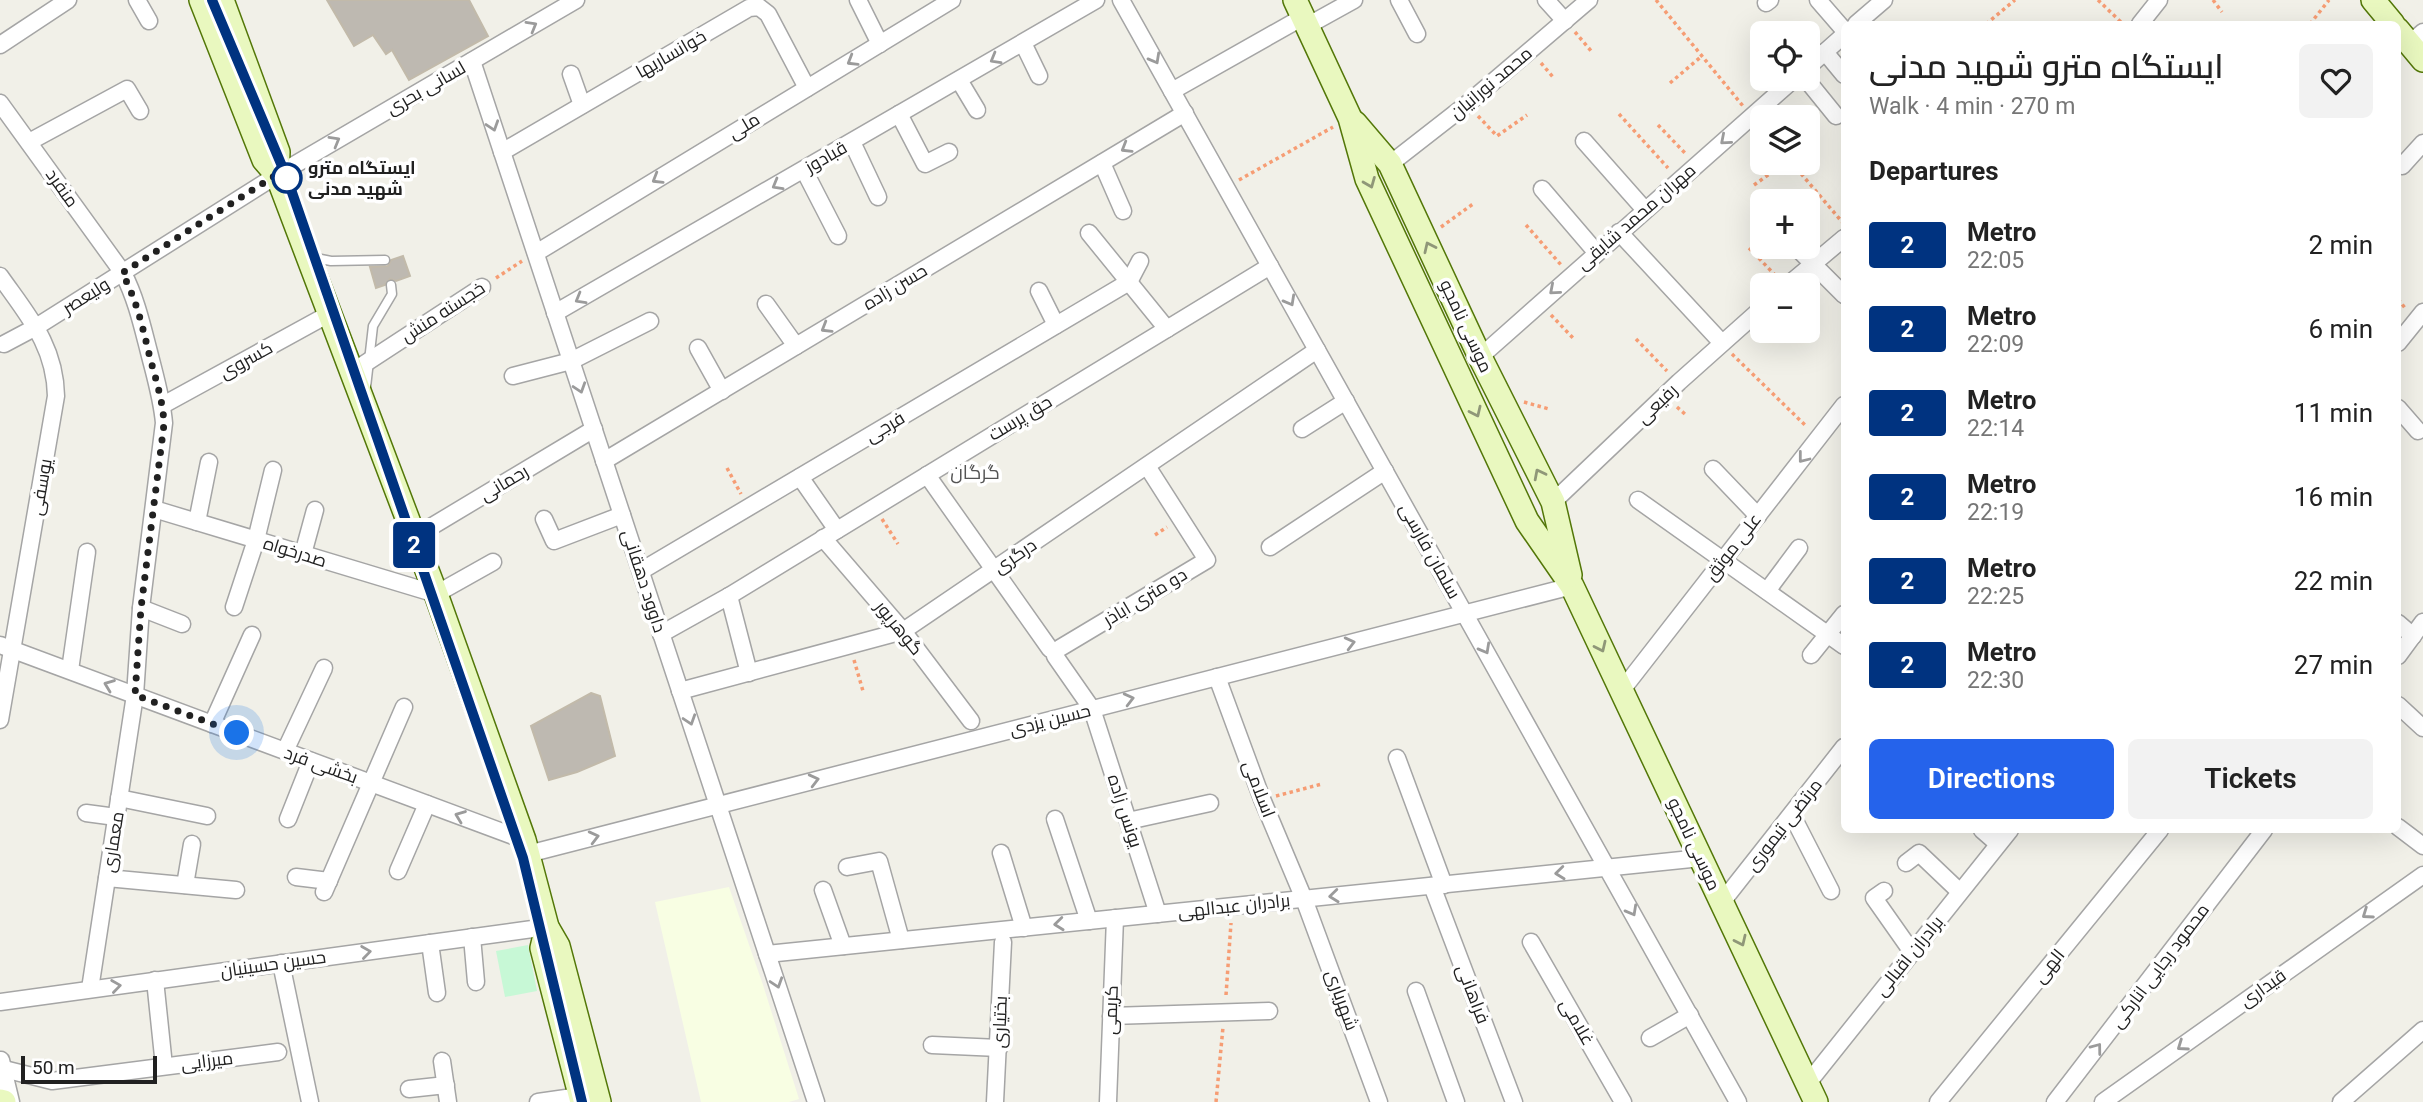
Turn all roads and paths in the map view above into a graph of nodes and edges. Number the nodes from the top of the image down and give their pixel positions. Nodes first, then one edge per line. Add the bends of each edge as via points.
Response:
1 (68, 0) edge
2 (137, 0) edge
3 (201, 0) edge
4 (222, 0) edge
5 (576, 0) edge
6 (858, 0) edge
7 (951, 0) edge
8 (1097, 0) edge
9 (1121, 0) edge
10 (1353, 0) edge
11 (1399, 0) edge
12 (1546, 0) edge
13 (1589, 0) edge
14 (1656, 0) edge
15 (1818, 0) edge
16 (1884, 0) edge
17 (2015, 0) edge
18 (2098, 0) edge
19 (2159, 0) edge
20 (2213, 0) edge
21 (2329, 0) edge
22 (2373, 0) edge
23 (2222, 12) dead end
24 (1302, 14) edge
25 (149, 21) dead end
26 (1565, 21) junction
27 (1860, 21) edge
28 (1990, 21) edge
29 (2120, 21) edge
30 (2142, 21) edge
31 (2312, 21) edge
32 (2392, 21) edge
33 (1841, 29) edge
34 (1416, 34) dead end
35 (1841, 36) edge
36 (1023, 43) junction
37 (880, 44) junction
38 (0, 45) edge
39 (1592, 52) dead end
40 (1825, 52) junction
41 (1702, 56) junction
42 (1820, 56) edge
43 (472, 61) junction
44 (1841, 71) edge
45 (571, 74) dead end
46 (1039, 76) dead end
47 (959, 80) junction
48 (1670, 83) dead end
49 (807, 88) junction
50 (1172, 91) junction
51 (1780, 91) edge
52 (1816, 91) edge
53 (0, 103) edge
54 (1468, 104) junction
55 (1764, 105) edge
56 (582, 106) junction
57 (977, 110) dead end
58 (140, 111) dead end
59 (1185, 113) junction
60 (900, 114) junction
61 (1619, 114) dead end
62 (1750, 114) edge
63 (1527, 115) dead end
64 (1836, 116) dead end
65 (1350, 118) junction
66 (1750, 118) edge
67 (1658, 125) dead end
68 (1584, 141) dead end
69 (29, 142) junction
70 (852, 142) junction
71 (2423, 143) edge
72 (502, 152) junction
73 (949, 152) dead end
74 (1102, 163) junction
75 (1390, 163) junction
76 (1696, 165) junction
77 (2402, 166) dead end
78 (804, 170) junction
79 (276, 175) junction
80 (1768, 175) edge
81 (1802, 175) edge
82 (1679, 180) junction
83 (1754, 185) dead end
84 (1226, 187) junction
85 (1542, 189) dead end
86 (878, 197) dead end
87 (1473, 204) dead end
88 (1645, 210) junction
89 (1123, 211) dead end
90 (1841, 221) edge
91 (1526, 225) dead end
92 (1619, 232) junction
93 (1089, 233) dead end
94 (838, 236) dead end
95 (1425, 238) junction
96 (1841, 241) edge
97 (1749, 248) dead end
98 (1596, 252) junction
99 (536, 253) junction
100 (307, 256) junction
101 (1809, 259) edge
102 (385, 260) dead end
103 (1140, 261) dead end
104 (1814, 264) junction
105 (1270, 266) junction
106 (122, 273) junction
107 (1774, 273) edge
108 (1802, 273) edge
109 (0, 276) edge
110 (1570, 276) junction
111 (1129, 282) junction
112 (391, 285) dead end
113 (482, 287) joint
114 (1039, 291) dead end
115 (1841, 292) edge
116 (1539, 302) junction
117 (766, 304) dead end
118 (2423, 312) edge
119 (555, 313) junction
120 (329, 314) junction
121 (1750, 319) edge
122 (650, 321) dead end
123 (1056, 325) junction
124 (36, 327) junction
125 (1167, 329) junction
126 (1636, 339) dead end
127 (1574, 340) dead end
128 (2401, 340) edge
129 (4, 344) dead end
130 (1722, 344) junction
131 (796, 346) junction
132 (698, 348) dead end
133 (1317, 350) junction
134 (1479, 357) junction
135 (571, 361) junction
136 (360, 366) junction
137 (1456, 368) junction
138 (513, 376) dead end
139 (1679, 382) junction
140 (722, 391) junction
141 (1346, 401) junction
142 (163, 405) junction
143 (1841, 409) edge
144 (2401, 411) edge
145 (594, 429) junction
146 (1301, 429) dead end
147 (2418, 431) dead end
148 (1819, 438) junction
149 (604, 461) junction
150 (209, 462) dead end
151 (1147, 466) junction
152 (727, 468) dead end
153 (273, 470) dead end
154 (1713, 470) dead end
155 (1385, 471) junction
156 (927, 475) junction
157 (800, 477) junction
158 (1638, 500) dead end
159 (1553, 502) junction
160 (874, 507) junction
161 (748, 508) junction
162 (154, 509) junction
163 (315, 510) dead end
164 (622, 515) junction
165 (1758, 516) junction
166 (544, 519) dead end
167 (197, 522) junction
168 (830, 534) junction
169 (414, 537) junction
170 (256, 540) junction
171 (898, 544) dead end
172 (1270, 547) dead end
173 (1799, 548) dead end
174 (87, 552) dead end
175 (303, 554) junction
176 (1724, 560) junction
177 (494, 562) dead end
178 (994, 570) junction
179 (641, 571) junction
180 (1572, 586) junction
181 (1767, 591) junction
182 (436, 594) junction
183 (729, 596) junction
184 (234, 607) dead end
185 (141, 608) junction
186 (1465, 613) junction
187 (1841, 618) edge
188 (2423, 622) edge
189 (182, 624) dead end
190 (2401, 626) edge
191 (903, 631) junction
192 (661, 634) junction
193 (1828, 634) junction
194 (252, 635) dead end
195 (2413, 636) junction
196 (1841, 644) edge
197 (850, 646) junction
198 (6, 647) edge
199 (1055, 651) junction
200 (2401, 652) edge
201 (1811, 655) dead end
202 (324, 668) dead end
203 (70, 670) junction
204 (749, 673) junction
205 (1217, 677) junction
206 (1622, 690) junction
207 (680, 691) junction
208 (863, 691) dead end
209 (135, 695) junction
210 (404, 707) dead end
211 (2401, 708) edge
212 (1092, 709) junction
213 (0, 720) edge
214 (971, 721) dead end
215 (212, 724) junction
216 (2423, 728) edge
217 (285, 751) junction
218 (1841, 751) edge
219 (1397, 758) dead end
220 (311, 761) junction
221 (371, 783) junction
222 (1322, 784) dead end
223 (119, 798) junction
224 (1262, 799) junction
225 (1210, 803) dead end
226 (427, 804) junction
227 (718, 805) junction
228 (86, 813) dead end
229 (1792, 815) junction
230 (207, 816) dead end
231 (116, 817) junction
232 (288, 819) dead end
233 (1055, 819) dead end
234 (1128, 821) junction
235 (2401, 829) edge
236 (1985, 833) edge
237 (2007, 833) edge
238 (2158, 833) edge
239 (2262, 833) edge
240 (192, 844) dead end
241 (1998, 844) junction
242 (2423, 846) edge
243 (526, 847) junction
244 (1001, 853) dead end
245 (1701, 858) junction
246 (1906, 863) dead end
247 (846, 867) dead end
248 (1607, 868) junction
249 (398, 872) dead end
250 (2423, 875) edge
251 (296, 877) dead end
252 (107, 878) junction
253 (185, 885) junction
254 (1438, 885) junction
255 (236, 890) dead end
256 (823, 890) dead end
257 (1831, 891) dead end
258 (1884, 891) dead end
259 (1960, 892) junction
260 (1304, 899) junction
261 (1722, 902) junction
262 (1158, 914) junction
263 (1115, 918) junction
264 (1089, 921) junction
265 (547, 927) junction
266 (1024, 928) junction
267 (472, 937) junction
268 (901, 940) junction
269 (1003, 942) dead end
270 (1531, 942) dead end
271 (430, 943) junction
272 (843, 946) junction
273 (1912, 953) junction
274 (767, 954) junction
275 (281, 963) junction
276 (155, 981) junction
277 (476, 982) dead end
278 (90, 989) junction
279 (1416, 991) dead end
280 (437, 993) dead end
281 (0, 1002) edge
282 (1269, 1011) dead end
283 (1690, 1015) junction
284 (1111, 1016) junction
285 (2423, 1030) edge
286 (1650, 1038) dead end
287 (932, 1045) dead end
288 (999, 1048) junction
289 (278, 1052) dead end
290 (442, 1061) dead end
291 (1, 1065) edge
292 (164, 1066) junction
293 (446, 1085) junction
294 (409, 1088) dead end
295 (1812, 1093) edge
296 (590, 1098) edge
297 (11, 1102) edge
298 (310, 1102) edge
299 (448, 1102) edge
300 (539, 1102) edge
301 (816, 1102) edge
302 (996, 1102) edge
303 (1108, 1102) edge
304 (1379, 1102) edge
305 (1456, 1102) edge
306 (1514, 1102) edge
307 (1623, 1102) edge
308 (1738, 1102) edge
309 (1938, 1102) edge
310 (2055, 1102) edge
311 (2103, 1102) edge
312 (2341, 1102) edge

1 - 38 street
2 - 25 street
3 - 79 main road via 264,160
4 - 79 main road via 278,152
43 -> 5 street, لسانی بحری
6 - 37 street
7 - 37 street, ملی
8 - 36 street, قبادوز
9 -> 50 street, سلمان فارسی
10 - 24 street
11 - 34 street
12 - 26 street
13 - 26 street, محمد نورانیان
14 - 41 path
15 - 33 street
16 - 27 street
17 - 28 path
18 - 29 path
19 - 30 street
20 - 23 path
21 - 31 path
22 - 32 main road
24 - 50 street
24 - 65 main road, موسی نامجو
26 - 39 path
26 - 54 street, محمد نورانیان
35 - 40 street
36 - 46 street
36 -> 47 street, قبادوز
37 -> 49 street, ملی
40 - 42 street
40 - 44 street
41 - 48 path
41 - 62 path
43 -> 72 street, داوود دهقانی
79 -> 43 street, لسانی بحری
45 - 56 street
47 - 57 street
47 - 60 street, قبادوز
49 - 56 street, خوانساریها via 768,14 759,7 749,8
49 -> 99 street, ملی
50 - 59 street, سلمان فارسی
51 - 55 street, مهران محمد شایقی
52 - 64 street
53 - 69 street, منفرد
54 - 63 path via 1497,136
54 - 75 street, محمد نورانیان
56 - 72 street, خوانساریها
58 - 69 street via 127,89
59 -> 74 street, حسن زاده
59 - 84 street, سلمان فارسی
60 - 70 street, قبادوز
60 - 73 street via 925,164
61 - 82 path
65 - 75 main road, موسی نامجو
65 - 84 path
65 -> 137 main road, موسی نامجو via 1367,178
66 -> 76 street, مهران محمد شایقی
67 - 76 path
68 - 88 street
69 - 106 street, منفرد
70 - 78 street, قبادوز
70 - 86 street
71 - 77 street
72 - 99 street, داوود دهقانی
74 - 89 street
74 -> 131 street, حسن زاده
75 - 95 main road, موسی نامجو
76 - 82 street, مهران محمد شایقی
78 - 94 street
78 -> 119 street, قبادوز
79 - 100 main road
79 - 106 street, ولیعصر
80 - 83 path
81 - 90 path
82 - 88 street, مهران محمد شایقی
84 - 105 street, سلمان فارسی
85 - 98 street
87 - 95 path
88 - 92 street, مهران محمد شایقی
91 - 110 path
92 - 98 street, مهران محمد شایقی
92 - 130 street
93 - 111 street
134 -> 95 main road, موسی نامجو
96 - 104 street
97 - 107 path
98 - 110 street, مهران محمد شایقی
99 - 113 path, خجسته منش
99 - 119 street, داوود دهقانی
100 - 102 lane via 331,261
100 - 120 main road
101 - 104 street
103 - 111 street
104 - 108 street
104 - 115 street
105 - 125 street, حق پرست
105 -> 133 street, سلمان فارسی
106 - 124 street, ولیعصر
106 - 142 street, منفرد via 136,303
109 - 124 street, یوسفی
110 -> 116 street, مهران محمد شایقی
111 - 123 street, فرجی
111 - 125 street
112 - 136 lane via 392,294 373,326
113 - 136 street, خجسته منش
114 - 123 street
116 - 127 path
116 - 134 street, مهران محمد شایقی
117 - 131 street
118 - 128 street
119 - 135 street, داوود دهقانی
120 - 136 main road
120 - 142 street, کسروی
121 - 130 street, رفیعی
122 - 135 street
123 - 157 street, فرجی
124 - 129 street, ولیعصر
124 - 198 street, یوسفی via 53,363 56,396
125 - 156 street, حق پرست
126 - 139 path
130 - 139 street, رفیعی
130 - 148 path
131 - 140 street, حسن زاده
132 - 140 street
133 - 141 street, سلمان فارسی
133 - 151 street, درگری
134 - 137 main road
159 -> 134 main road, موسی نامجو
135 - 138 street
135 -> 145 street, داوود دهقانی
136 - 169 main road via 364,404
137 -> 180 main road, موسی نامجو via 1527,521
139 - 159 street, رفیعی
140 - 149 street, حسن زاده
141 - 146 street
141 - 155 street, سلمان فارسی
142 - 162 street, منفرد
143 - 148 street, علی موثق
144 - 147 street
145 - 149 street, داوود دهقانی
145 - 169 street, رحمانی
148 -> 165 street, علی موثق
149 - 164 street, داوود دهقانی
150 - 167 street
151 - 178 street, درگری
151 - 199 street, دو متری اباذر via 1207,560
152 - 161 path
153 - 170 street
154 - 165 street
155 - 172 street
155 - 186 street, سلمان فارسی
156 - 160 street, حق پرست
156 - 178 street, یونس زاده
157 - 161 street, فرجی
157 - 168 street, گوهرپور
158 - 176 street
159 - 180 main road, موسی نامجو
160 - 168 street, حق پرست
160 - 171 path
161 - 179 street, فرجی
162 - 167 street, صدرخواه
162 - 185 street, معماری
163 - 175 street
164 - 166 street via 554,541
164 - 179 street, داوود دهقانی
165 - 176 street, علی موثق
167 - 170 street, صدرخواه
168 - 183 street, حق پرست
168 - 191 street, گوهرپور
169 - 182 main road
170 - 175 street, صدرخواه
170 - 184 street
173 - 181 street
174 - 203 street
175 - 182 street, صدرخواه
176 - 181 street
176 - 206 street, علی موثق
177 - 182 street
178 - 191 street, درگری
178 - 199 street, یونس زاده
179 - 192 street, داوود دهقانی
180 - 186 street, حسین یزدی
180 -> 206 main road, موسی نامجو
181 - 193 street
182 - 243 main road
183 - 192 street, حق پرست
183 - 204 street
185 - 189 street
185 - 209 street, معماری
205 -> 186 street, حسین یزدی
186 -> 248 street, سلمان فارسی
187 - 193 street
188 - 195 street
190 - 195 street
191 - 197 street, درگری
191 - 214 street, گوهرپور
192 - 207 street, داوود دهقانی
193 - 196 street
193 - 201 street
194 - 215 street
195 - 200 street
197 - 204 street, درگری
197 - 208 path
198 - 203 street, بخشی فرد
198 - 213 street, یوسفی
199 - 212 street, یونس زاده
202 - 217 street
209 -> 203 street, بخشی فرد
204 - 207 street, درگری
212 -> 205 street, حسین یزدی
205 - 224 street, اسلامی
206 - 245 main road, موسی نامجو
207 -> 227 street, داوود دهقانی
209 - 215 street, بخشی فرد
209 - 223 street, معماری
210 - 221 street
211 - 216 street
227 -> 212 street, حسین یزدی
212 - 234 street, یونس زاده
215 - 217 street, بخشی فرد
217 - 220 street, بخشی فرد
218 - 229 street, مرتضی تیموری
219 - 254 street, فراهانی
220 - 221 street, بخشی فرد
220 - 232 street
221 - 226 street, بخشی فرد
221 - 251 street via 327,887
222 - 224 path
223 - 230 street
223 - 231 street, معماری
224 - 260 street, اسلامی
225 - 234 street
243 -> 226 street, بخشی فرد
226 - 249 street
243 -> 227 street, حسین یزدی
227 - 274 street, داوود دهقانی
228 - 231 street
229 - 257 street
229 - 261 street, مرتضی تیموری
231 - 252 street, معماری
233 - 264 street
234 - 262 street, یونس زاده
235 - 242 street
236 - 241 street
237 - 241 street, برادران اقبالی
238 - 309 street, الهی
310 -> 239 street, محمود رجایی انارکی
240 - 253 street
241 - 259 street, برادران اقبالی
243 - 265 main road
244 - 266 street
245 - 248 street, برادران عبدالهی
245 - 261 main road, موسی نامجو
246 - 259 street via 1919,853
247 - 268 street via 879,860
248 -> 254 street, برادران عبدالهی
248 -> 283 street, سلمان فارسی
250 -> 311 street, قیداری
252 - 253 street
252 - 278 street, معماری
253 - 255 street
254 -> 260 street, برادران عبدالهی
254 - 306 street, فراهانی
256 - 272 street
258 - 273 street via 1874,898
259 - 273 street, برادران اقبالی
260 - 262 street, برادران عبدالهی
260 - 304 street, شهریاری
261 -> 295 main road, موسی نامجو
262 - 263 street, برادران عبدالهی
263 - 264 street, برادران عبدالهی
263 - 284 street, کریمی
264 -> 266 street, برادران عبدالهی
265 - 267 street, حسین حسینیان
265 - 296 main road via 542,948
266 - 268 street, برادران عبدالهی
267 - 271 street, حسین حسینیان
267 - 277 street
268 - 272 street, برادران عبدالهی
269 - 288 street, بختیاری
270 - 307 street, غلامی
275 -> 271 street, حسین حسینیان
271 - 280 street
272 - 274 street, برادران عبدالهی
273 - 295 street, برادران اقبالی
274 -> 301 street, داوود دهقانی
275 - 276 street, حسین حسینیان
275 - 298 street
278 -> 276 street, حسین حسینیان
276 - 292 street
278 - 281 street, حسین حسینیان
279 - 305 street
282 - 284 street
283 - 286 street
283 - 308 street, سلمان فارسی
284 - 303 street, کریمی
285 - 312 street
287 - 288 street
288 - 302 street, بختیاری
289 - 292 street, میرزایی
290 - 293 street
291 - 292 street, میرزایی via 52,1081
291 - 297 street
293 - 294 street
293 - 299 street
296 - 300 street

